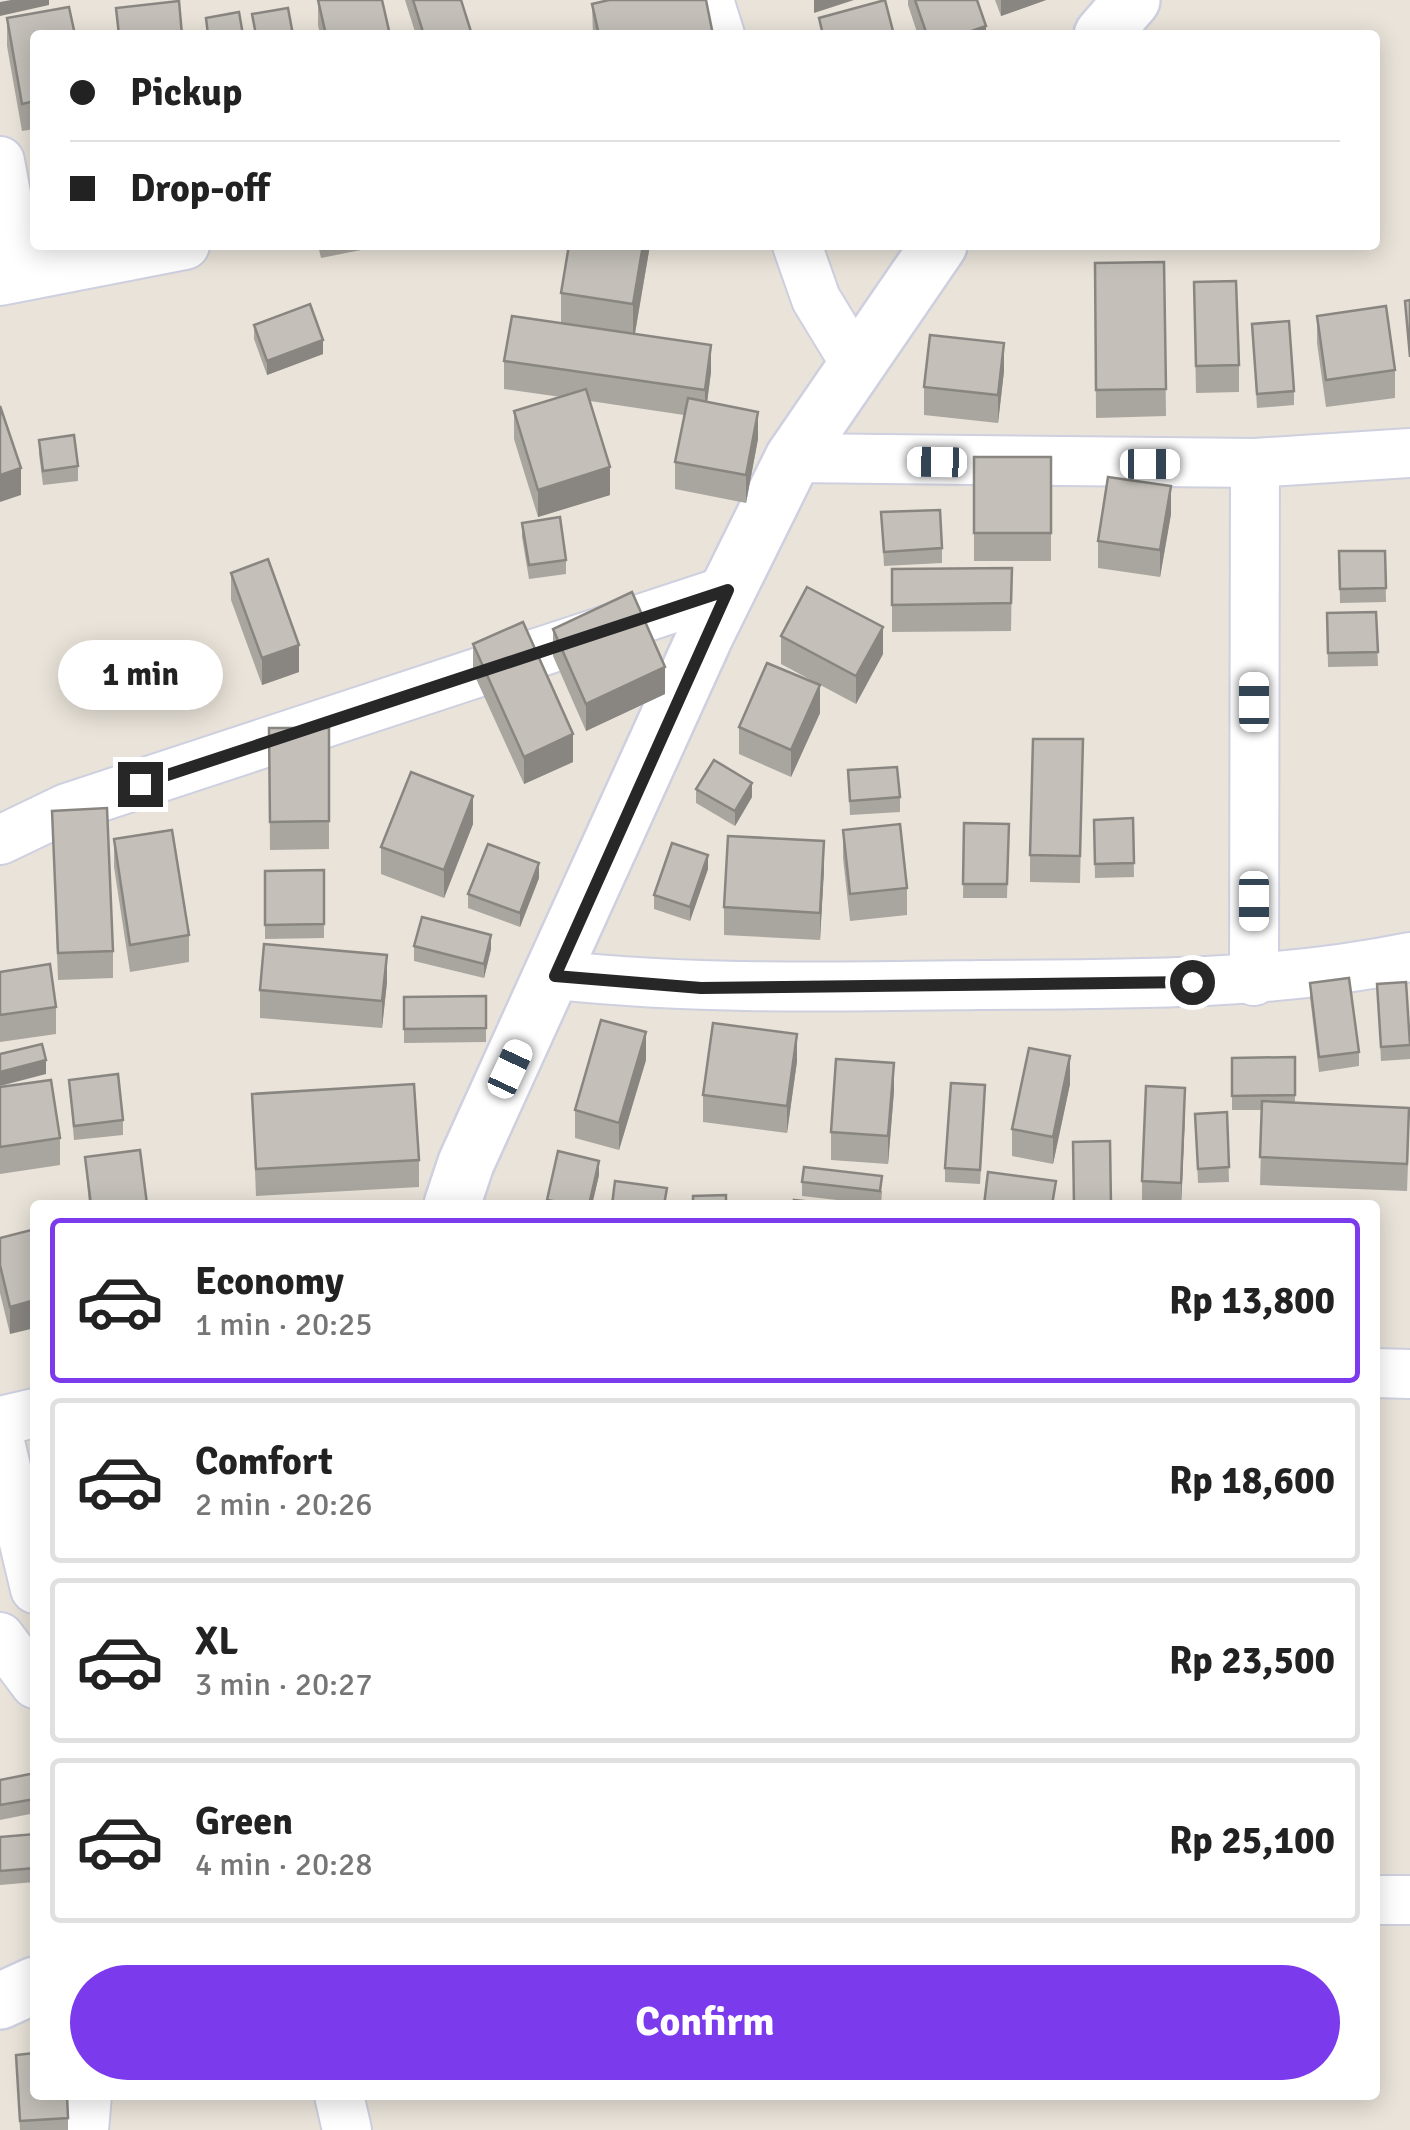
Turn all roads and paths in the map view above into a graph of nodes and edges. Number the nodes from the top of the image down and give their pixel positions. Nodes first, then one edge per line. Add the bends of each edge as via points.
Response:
1 (709, 0) edge
2 (1132, 0) edge
3 (718, 30) edge
4 (1106, 30) edge
5 (0, 161) edge
6 (159, 250) edge
7 (799, 250) edge
8 (936, 250) edge
9 (11, 279) edge
10 (856, 364) junction
11 (1410, 453) edge
12 (793, 458) junction
13 (1255, 464) junction
14 (728, 590) junction
15 (0, 840) edge
16 (1410, 957) edge
17 (555, 976) junction
18 (1254, 980) junction
19 (454, 1200) edge
20 (1380, 1373) edge
21 (1410, 1374) edge
22 (30, 1415) edge
23 (0, 1421) edge
24 (0, 1442) edge
25 (30, 1568) edge
26 (0, 1637) edge
27 (30, 1677) edge
28 (1380, 1900) edge
29 (1410, 1900) edge
30 (30, 1987) edge
31 (0, 2001) edge
32 (87, 2100) edge
33 (340, 2100) edge
34 (84, 2130) edge
35 (346, 2130) edge

1 - 3 street
2 - 4 main road
5 - 9 street
6 - 9 street
7 - 10 street via 816,299
8 - 10 main road
10 - 12 main road
11 - 13 street
12 - 13 street
12 - 14 main road
13 - 18 street
14 - 15 street via 66,808
14 - 17 main road
16 - 18 street
17 - 18 street via 701,988
17 - 19 main road
20 - 21 street
22 - 23 street
24 - 25 street
26 - 27 street
28 - 29 street
30 - 31 main road
32 - 34 street
33 - 35 street

